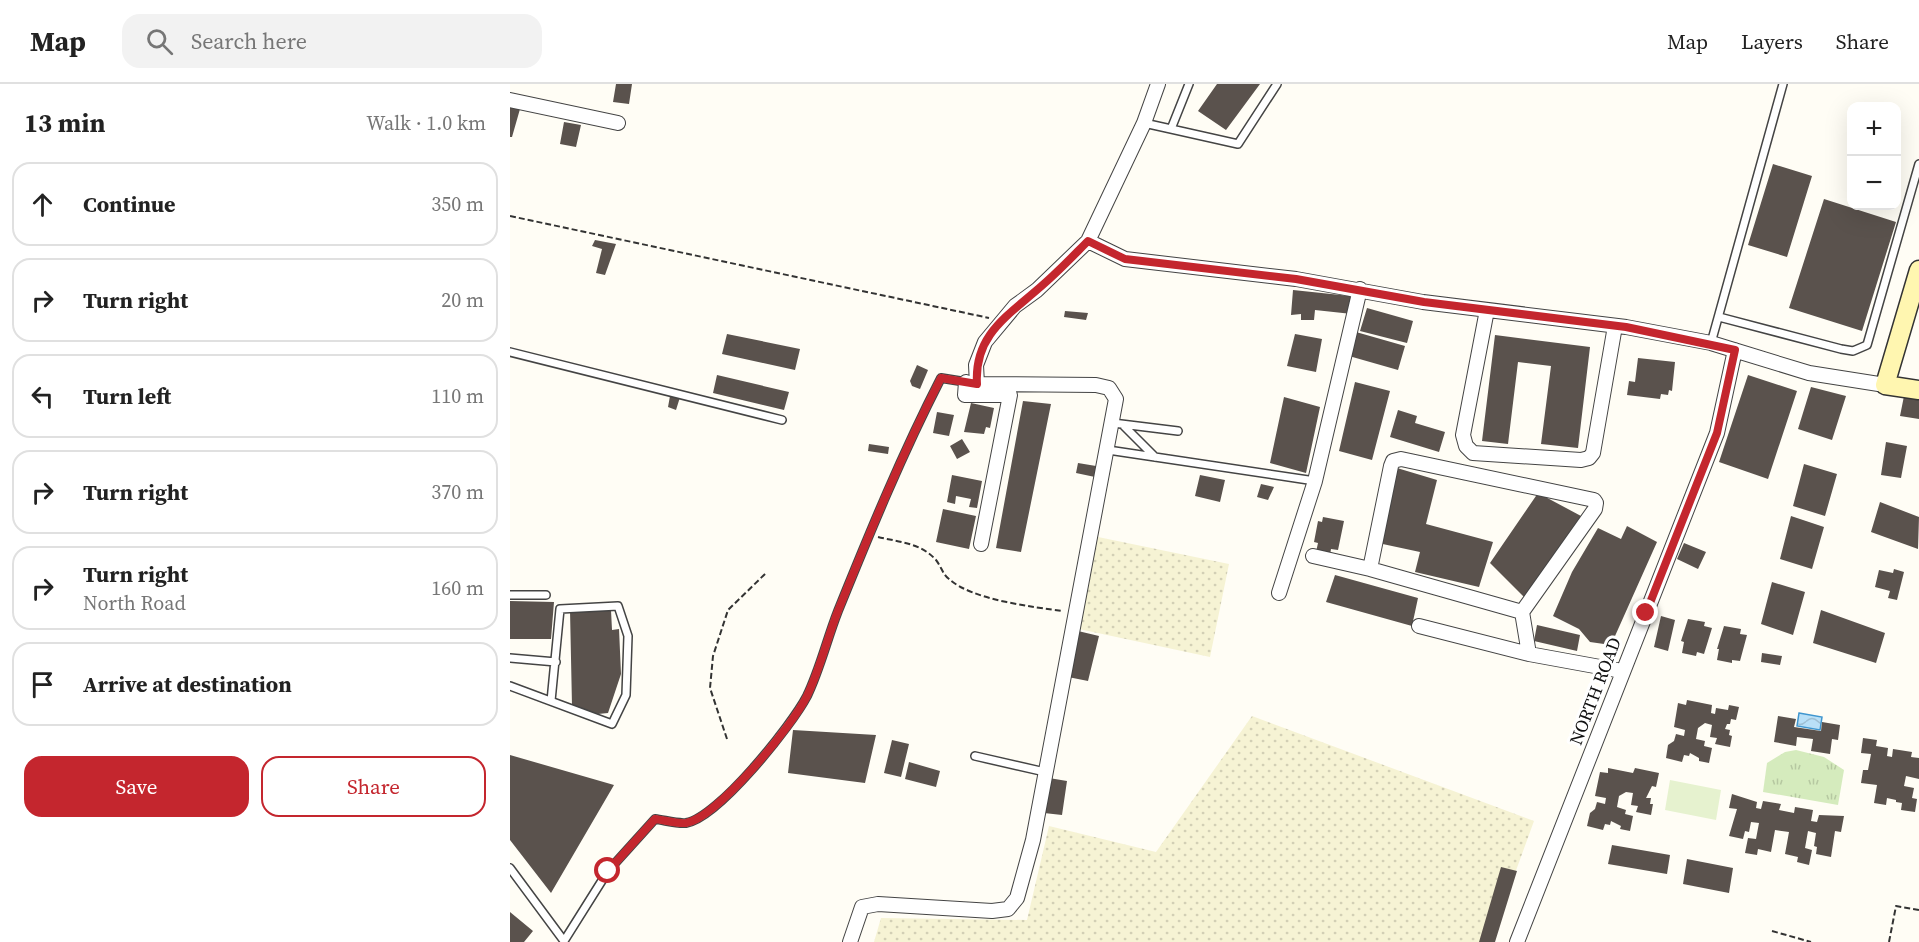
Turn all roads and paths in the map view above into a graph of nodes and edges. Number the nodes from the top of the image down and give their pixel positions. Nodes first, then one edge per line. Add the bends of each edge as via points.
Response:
1 (1158, 84) edge
2 (1189, 84) edge
3 (1277, 84) edge
4 (1783, 84) edge
5 (510, 100) edge
6 (618, 123) dead end
7 (1144, 123) junction
8 (1171, 129) junction
9 (1919, 164) edge
10 (510, 216) edge
11 (1088, 241) junction
12 (1919, 270) edge
13 (1360, 289) junction
14 (1487, 310) junction
15 (1719, 317) junction
16 (1003, 321) junction
17 (1615, 326) junction
18 (1711, 343) junction
19 (1735, 350) junction
20 (510, 352) edge
21 (971, 383) junction
22 (1885, 385) junction
23 (1919, 390) edge
24 (782, 420) dead end
25 (1118, 424) junction
26 (1178, 431) dead end
27 (1108, 450) junction
28 (1155, 457) junction
29 (1315, 481) junction
30 (869, 536) junction
31 (981, 544) dead end
32 (1313, 556) dead end
33 (1370, 569) junction
34 (765, 573) dead end
35 (1280, 593) dead end
36 (510, 595) edge
37 (546, 595) dead end
38 (1522, 612) junction
39 (1075, 613) junction
40 (1419, 626) dead end
41 (1529, 654) junction
42 (510, 658) edge
43 (556, 662) junction
44 (1622, 671) junction
45 (510, 686) edge
46 (551, 701) junction
47 (727, 739) dead end
48 (975, 756) dead end
49 (1045, 772) junction
50 (510, 868) edge
51 (1919, 910) edge
52 (1772, 931) dead end
53 (849, 942) edge
54 (1517, 942) edge
55 (1811, 942) edge
56 (1888, 942) edge

1 - 7 street
2 - 8 lane
3 - 8 lane via 1238,144
4 - 15 lane
5 - 6 street
7 - 8 lane
7 - 11 street
9 - 15 lane via 1867,345 1853,351 1841,349
10 - 16 path
11 - 13 street via 1125,259
11 - 16 street
12 - 22 street
13 - 14 street
13 - 29 street
14 - 17 street
14 - 17 street via 1463,435 1473,453 1589,458
15 - 18 lane
16 - 21 street via 985,342
17 - 18 street
18 - 19 street
19 - 22 street via 1809,373
19 - 44 street, NORTH ROAD via 1717,433
20 - 24 lane
21 - 25 street via 1109,388 1116,399
21 - 30 lane via 941,378 906,445
21 - 31 street via 965,395 1010,395
22 - 23 street
25 - 26 lane
25 - 27 street
25 - 28 lane
27 - 28 lane
27 - 39 street
28 - 29 lane
29 - 35 street
30 - 39 path via 920,546 949,579 968,590 998,600
30 - 50 lane via 807,696 774,744 738,785 687,823 655,819 608,871 564,941
32 - 33 street
33 - 38 street
33 - 38 street via 1393,461 1401,459 1594,500 1594,509
34 - 47 path via 728,610 713,656 710,688
36 - 37 lane
38 - 41 street
39 - 49 street
40 - 41 street
41 - 44 street
42 - 43 lane
43 - 46 lane
43 - 46 lane via 560,609 618,606 628,636 626,695 612,724
44 - 54 street, NORTH ROAD
45 - 46 lane
48 - 49 lane
49 - 53 street via 1033,840 1017,898 1008,909 878,904 862,907
51 - 56 path via 1896,906
52 - 55 path

